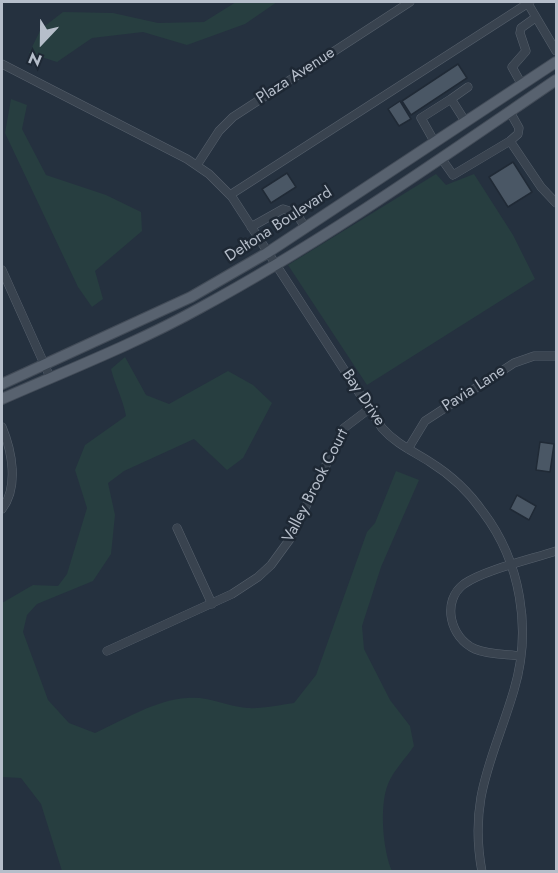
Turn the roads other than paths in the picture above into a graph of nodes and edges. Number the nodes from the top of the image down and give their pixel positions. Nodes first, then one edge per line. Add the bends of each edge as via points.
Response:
1 (410, 2) edge
2 (528, 2) edge
3 (535, 18) junction
4 (556, 51) edge
5 (556, 62) edge
6 (2, 64) edge
7 (556, 80) edge
8 (522, 84) junction
9 (468, 87) dead end
10 (451, 99) junction
11 (510, 112) junction
12 (465, 121) junction
13 (510, 141) junction
14 (431, 143) junction
15 (440, 159) junction
16 (197, 165) junction
17 (230, 195) junction
18 (556, 203) edge
19 (251, 227) junction
20 (305, 227) junction
21 (267, 253) junction
22 (275, 264) junction
23 (2, 270) edge
24 (4, 284) edge
25 (556, 356) edge
26 (44, 364) junction
27 (50, 377) junction
28 (2, 384) edge
29 (2, 399) edge
30 (369, 409) junction
31 (2, 427) edge
32 (408, 449) junction
33 (2, 509) edge
34 (177, 528) dead end
35 (556, 551) edge
36 (512, 566) junction
37 (212, 604) junction
38 (107, 651) dead end
39 (521, 656) junction
40 (482, 872) edge

1 - 16 street, Plaza Avenue via 233,117
2 - 3 street
2 - 17 street
3 - 4 street
3 - 8 street via 521,28 526,51 512,67
5 - 8 main road, Deltona Boulevard
6 - 16 street, Bay Drive
7 - 11 main road, Deltona Boulevard
8 - 12 main road, Deltona Boulevard
9 - 10 street
10 - 12 street
10 - 14 street via 421,118
11 - 13 street via 519,128
11 - 15 main road, Deltona Boulevard
12 - 14 main road, Deltona Boulevard
13 - 15 street via 453,175
13 - 18 street
14 - 15 main road
14 - 20 main road, Deltona Boulevard
15 - 22 main road, Deltona Boulevard
16 - 17 street, Bay Drive
17 - 19 street, Bay Drive
19 - 20 street via 288,209 296,213
19 - 21 street, Bay Drive
20 - 21 main road, Deltona Boulevard
21 - 22 street, Bay Drive
21 - 26 main road, Deltona Boulevard via 162,312
22 - 27 main road, Deltona Boulevard via 198,309
22 - 30 street, Bay Drive
23 - 24 street
24 - 26 street
25 - 32 street, Pavia Lane via 534,356 514,363 425,421
26 - 27 street
26 - 28 main road, Deltona Boulevard
27 - 29 main road, Deltona Boulevard
30 - 32 street, Bay Drive via 390,437
30 - 37 street, Valley Brook Court via 344,428 281,553 258,577
31 - 33 street via 12,461 9,493
32 - 36 street, Bay Drive via 445,472 472,498 494,528
34 - 37 street
35 - 36 street
36 - 39 street, Bay Drive via 522,615
36 - 39 street via 465,584 454,596 451,618 456,632 468,645 483,652
37 - 38 street, Valley Brook Court
39 - 40 street, Bay Drive via 513,692 482,781 477,819

